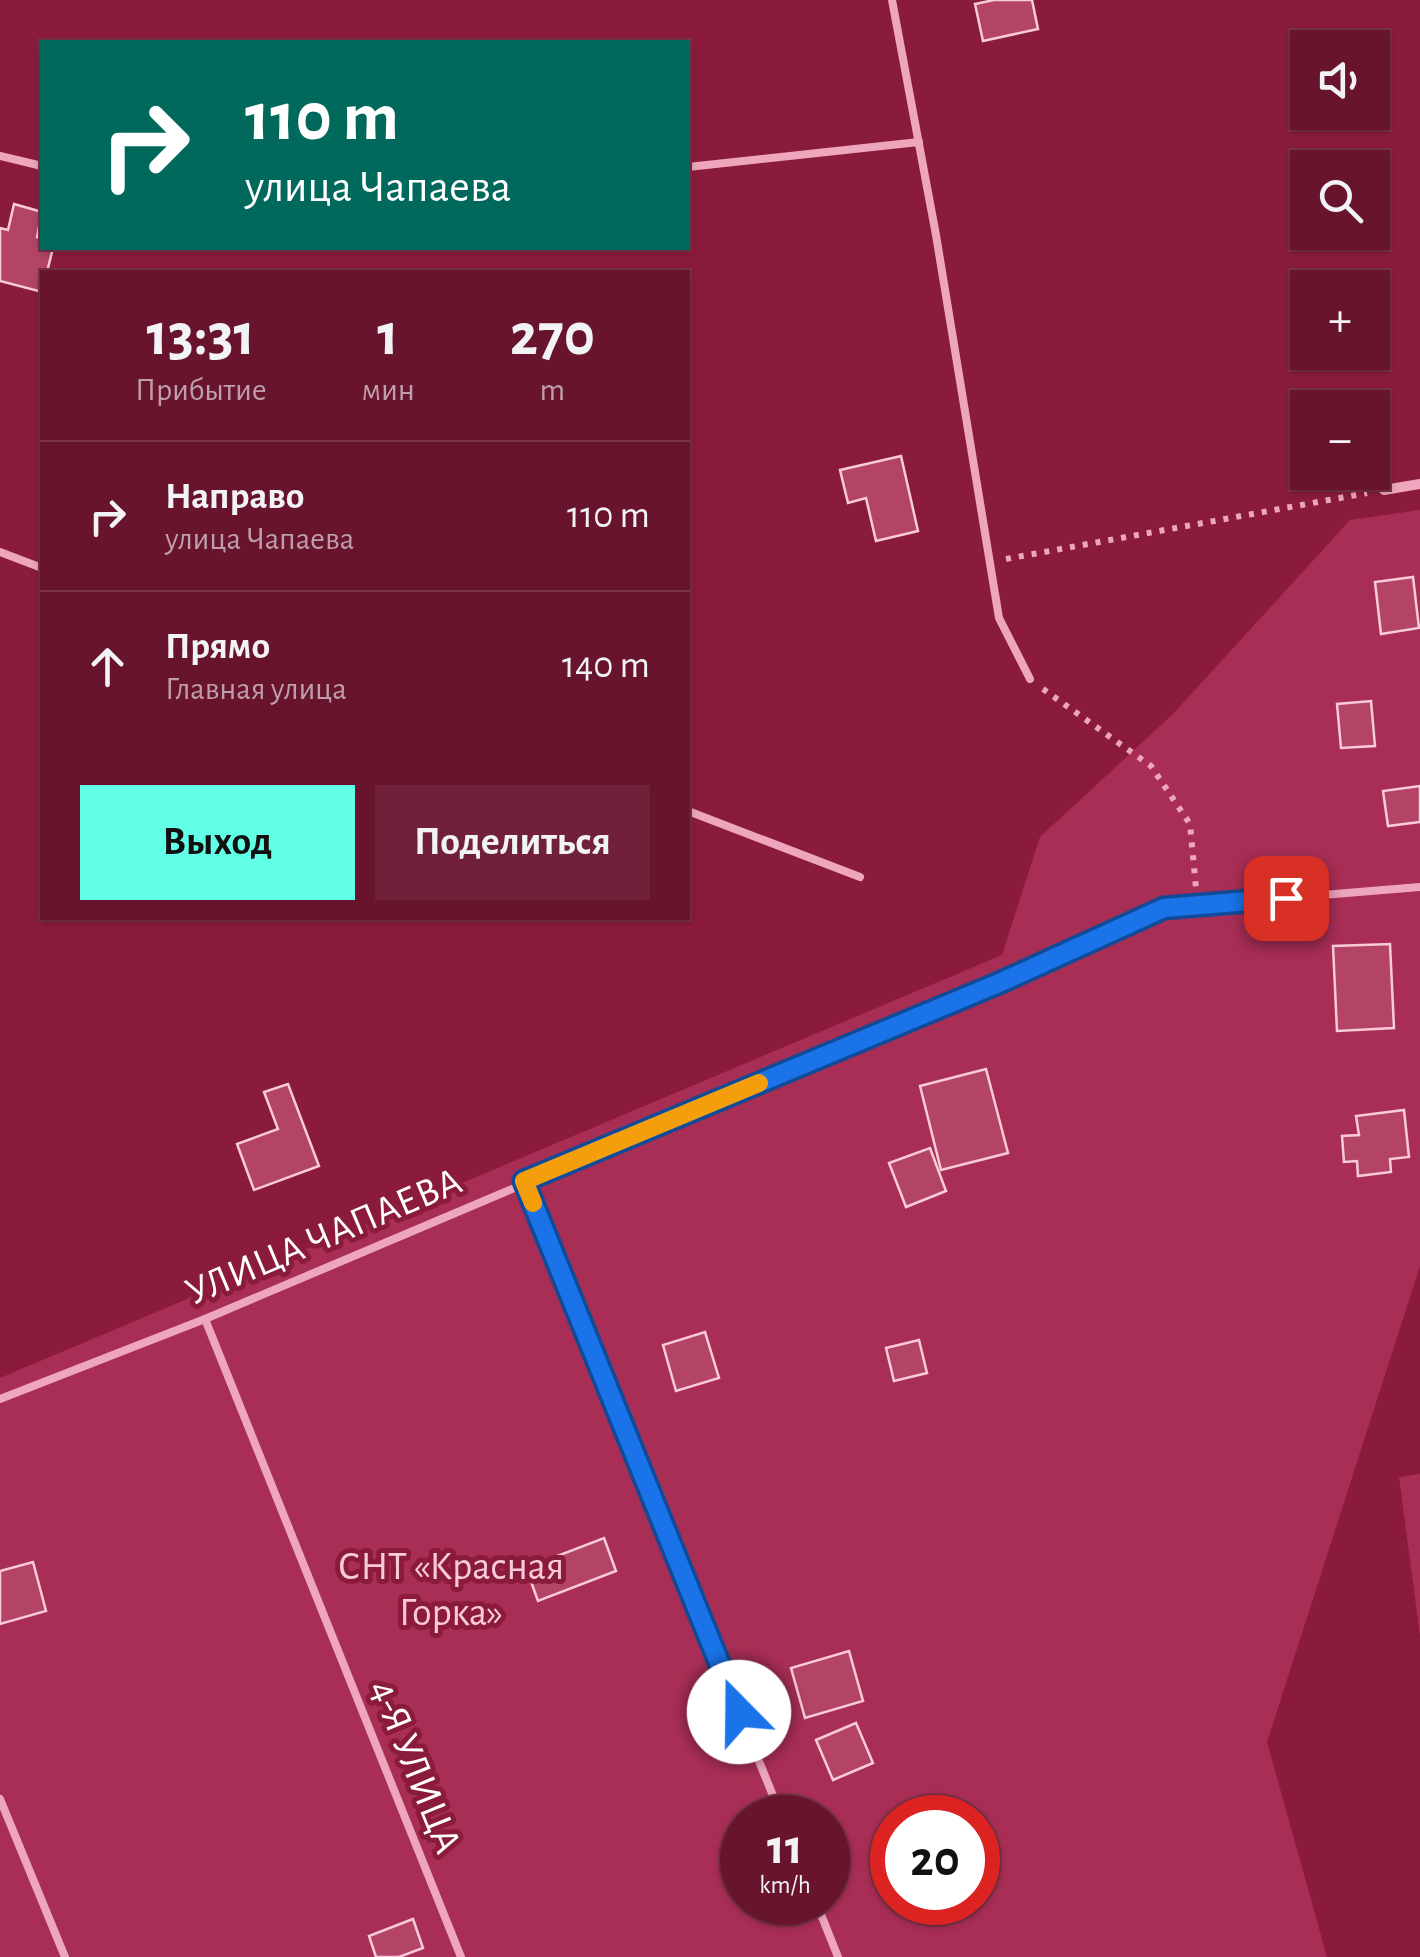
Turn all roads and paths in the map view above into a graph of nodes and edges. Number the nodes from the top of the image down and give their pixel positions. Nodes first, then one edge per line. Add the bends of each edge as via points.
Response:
1 (892, 0) edge
2 (919, 142) junction
3 (0, 156) edge
4 (40, 166) edge
5 (690, 167) edge
6 (1420, 484) edge
7 (1390, 489) edge
8 (1384, 490) edge
9 (0, 552) edge
10 (990, 562) junction
11 (40, 567) edge
12 (1030, 678) joint
13 (690, 813) edge
14 (860, 876) dead end
15 (1420, 887) edge
16 (1198, 906) junction
17 (524, 1181) junction
18 (204, 1320) junction
19 (0, 1399) edge
20 (773, 1795) edge
21 (0, 1799) edge
22 (825, 1925) edge
23 (65, 1957) edge
24 (461, 1957) edge
25 (838, 1957) edge

1 - 2 lane
2 - 5 lane
2 - 10 lane
3 - 4 lane
6 - 7 street
8 - 10 path
9 - 11 lane
10 - 12 lane via 999,618
12 - 16 path via 1151,766 1190,824
13 - 14 lane
15 - 16 lane
16 - 17 lane, УЛИЦА ЧАПАЕВА via 1164,908
17 - 18 lane, УЛИЦА ЧАПАЕВА
17 - 20 lane
18 - 19 lane, УЛИЦА ЧАПАЕВА
18 - 24 lane, 4-Я УЛИЦА
21 - 23 lane
22 - 25 lane

